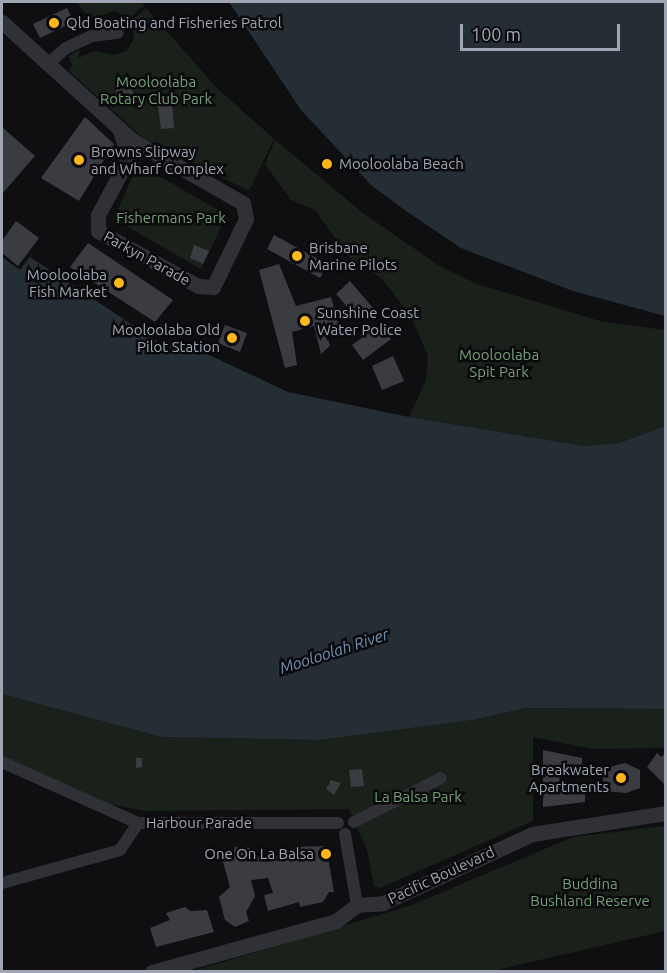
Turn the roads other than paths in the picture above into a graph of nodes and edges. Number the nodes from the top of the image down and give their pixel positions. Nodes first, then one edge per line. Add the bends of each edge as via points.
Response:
1 (2, 22) edge
2 (118, 33) dead end
3 (48, 64) junction
4 (120, 131) junction
5 (149, 152) junction
6 (129, 157) junction
7 (2, 762) edge
8 (441, 778) dead end
9 (666, 813) edge
10 (354, 822) junction
11 (138, 823) junction
12 (338, 823) junction
13 (345, 834) junction
14 (2, 883) edge
15 (357, 905) junction
16 (152, 972) edge

1 - 3 street, Parkyn Parade
2 - 3 street via 92,36 66,48
3 - 4 street, Parkyn Parade
4 - 5 street, Parkyn Parade
4 - 6 street, Parkyn Parade
5 - 6 street
5 - 6 street, Parkyn Parade via 246,207 246,219 213,287 198,286 98,231 98,215
7 - 11 street, Harbour Parade
8 - 10 street
9 - 15 street, Pacific Boulevard via 532,834 383,903
10 - 12 street via 346,817
10 - 13 street via 354,830
11 - 12 street, Harbour Parade
11 - 14 street via 120,850
12 - 13 street via 339,831
13 - 15 street
15 - 16 street, Pacific Boulevard via 336,921

